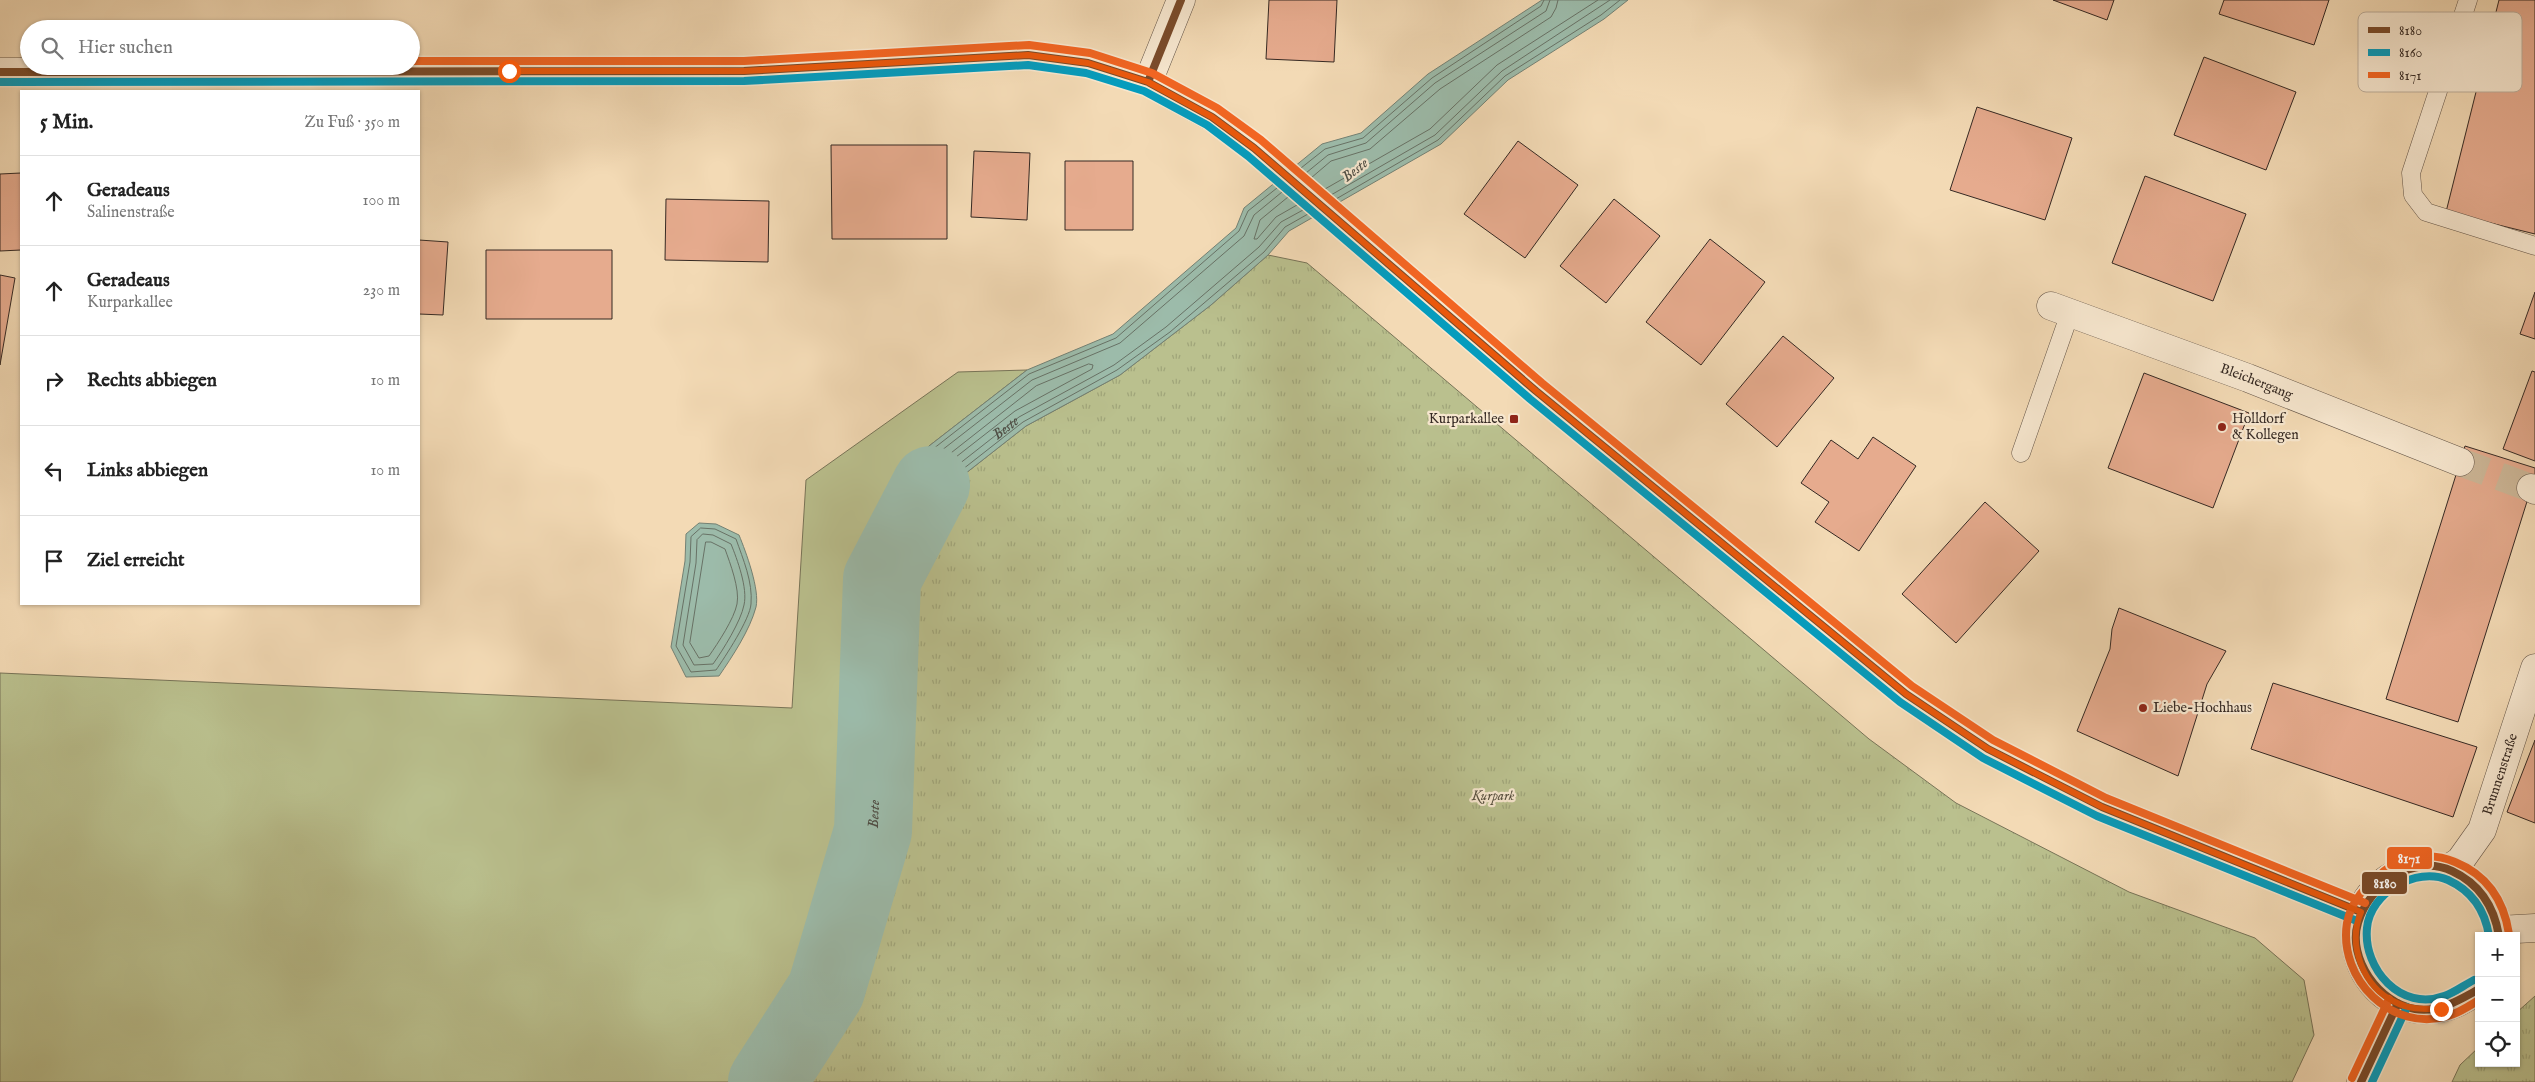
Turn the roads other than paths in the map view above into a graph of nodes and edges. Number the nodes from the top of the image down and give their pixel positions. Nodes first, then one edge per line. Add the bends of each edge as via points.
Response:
1 (1181, 0) edge
2 (2468, 0) edge
3 (2464, 12) edge
4 (420, 71) edge
5 (0, 72) edge
6 (20, 72) edge
7 (1148, 82) junction
8 (2438, 92) edge
9 (2535, 246) edge
10 (2061, 310) joint
11 (2020, 453) dead end
12 (2460, 462) tunnel mouth
13 (2535, 668) edge
14 (2448, 869) junction
15 (2361, 912) junction
16 (2535, 928) edge
17 (2499, 932) edge
18 (2506, 932) edge
19 (2475, 992) edge
20 (2398, 1004) junction
21 (2361, 1082) edge

1 - 7 street
2 - 3 lane
4 - 7 street via 744,71 1028,55 1088,63
5 - 6 street
7 - 15 street via 1212,117 1254,148 1536,391 1906,694 1988,749 2102,807
8 - 9 lane via 2411,173 2413,195 2426,212
10 - 11 lane
10 - 12 street, Bleichergang via 2248,378
13 - 14 street, Brunnenstraße via 2482,830 2460,862
14 - 15 street via 2425,866 2403,870 2383,881 2367,898
14 - 17 street via 2470,880 2487,896 2497,918
15 - 20 street via 2355,944 2361,968 2375,987
16 - 18 street
19 - 20 street via 2463,1001 2441,1009 2417,1010
20 - 21 street

